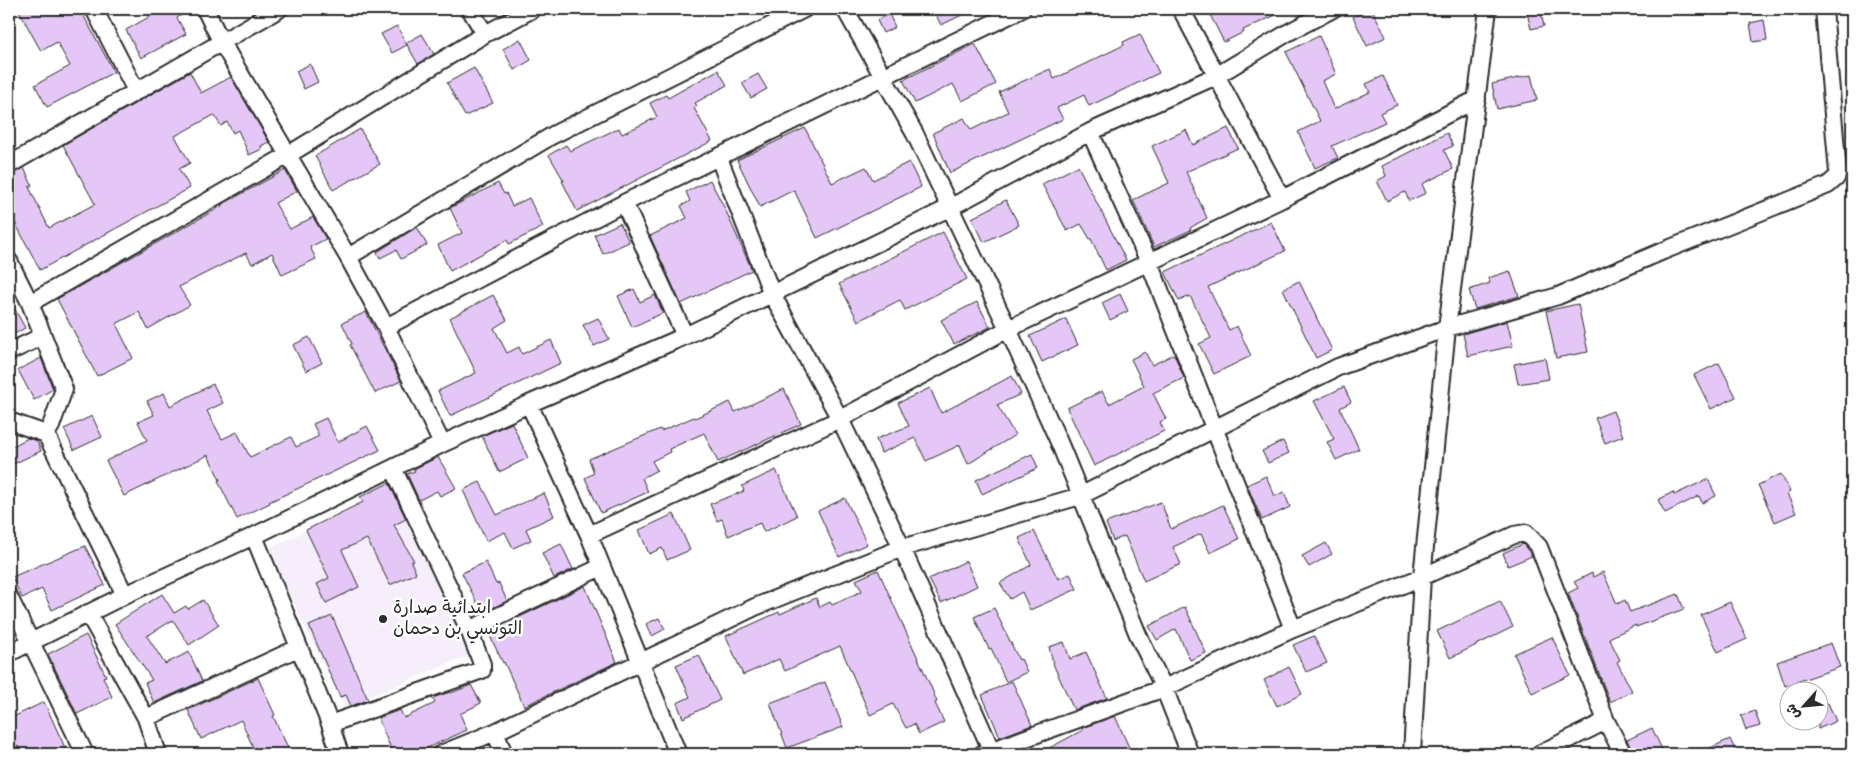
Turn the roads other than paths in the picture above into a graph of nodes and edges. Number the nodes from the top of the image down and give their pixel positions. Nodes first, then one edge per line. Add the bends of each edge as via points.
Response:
1 (94, 9) edge
2 (205, 9) edge
3 (279, 9) edge
4 (470, 9) edge
5 (533, 9) edge
6 (804, 9) edge
7 (844, 9) edge
8 (1022, 9) edge
9 (1181, 9) edge
10 (1333, 9) edge
11 (1488, 9) edge
12 (1824, 9) edge
13 (485, 34) junction
14 (222, 42) junction
15 (882, 76) junction
16 (1216, 76) junction
17 (136, 92) junction
18 (1477, 99) junction
19 (1090, 132) junction
20 (288, 155) junction
21 (719, 158) junction
22 (9, 164) edge
23 (1282, 199) junction
24 (624, 203) junction
25 (951, 207) junction
26 (348, 257) junction
27 (9, 261) edge
28 (1149, 262) junction
29 (772, 294) junction
30 (30, 303) junction
31 (386, 327) junction
32 (1008, 328) junction
33 (1447, 328) junction
34 (43, 336) junction
35 (685, 336) junction
36 (9, 352) edge
37 (529, 404) junction
38 (840, 419) junction
39 (9, 421) edge
40 (1215, 428) junction
41 (46, 434) junction
42 (442, 444) junction
43 (393, 468) junction
44 (1080, 496) junction
45 (588, 534) junction
46 (254, 536) junction
47 (902, 548) junction
48 (600, 567) junction
49 (1422, 577) junction
50 (125, 596) junction
51 (9, 597) edge
52 (88, 613) junction
53 (1293, 629) junction
54 (469, 630) junction
55 (30, 641) junction
56 (298, 648) junction
57 (9, 653) edge
58 (641, 661) junction
59 (1164, 688) junction
60 (146, 718) junction
61 (1606, 721) junction
62 (330, 724) junction
63 (495, 732) junction
64 (989, 753) edge
65 (86, 754) edge
66 (158, 754) edge
67 (340, 754) edge
68 (440, 754) edge
69 (504, 754) edge
70 (678, 754) edge
71 (1190, 754) edge
72 (1412, 754) edge
73 (1539, 754) edge
74 (1623, 754) edge

1 - 17 street
2 - 14 street
3 - 14 street
4 - 13 street
5 - 13 street
6 - 26 street via 553,135
7 - 15 street
8 - 15 street
9 - 16 street
10 - 16 street
11 - 18 street
12 - 33 street via 1838,173 1834,181 1558,296
13 - 20 street
14 - 17 street
14 - 20 street
15 - 21 street
15 - 25 street
16 - 19 street
16 - 23 street
17 - 22 street
18 - 23 street
18 - 33 street
19 - 25 street
19 - 28 street
20 - 26 street
20 - 30 street
21 - 24 street
21 - 29 street
23 - 28 street
24 - 31 street
24 - 35 street
25 - 29 street
25 - 32 street
26 - 31 street
27 - 30 street
28 - 32 street
28 - 40 street
29 - 35 street
29 - 38 street
30 - 34 street
31 - 42 street
32 - 38 street
32 - 44 street
33 - 40 street via 1338,367
33 - 49 street
34 - 36 street
34 - 41 street via 64,389
35 - 37 street
37 - 42 street
37 - 45 street
38 - 45 street
38 - 47 street
39 - 41 street
40 - 44 street
40 - 53 street
41 - 50 street
42 - 43 street
43 - 46 street
43 - 54 street
44 - 47 street
44 - 59 street
45 - 48 street
46 - 50 street
46 - 56 street
47 - 58 street via 755,607
47 - 64 street
48 - 54 street
48 - 58 street
49 - 53 street
49 - 61 street via 1526,532 1539,547
49 - 72 street
50 - 52 street
51 - 55 street
52 - 55 street
52 - 60 street
53 - 59 street
54 - 62 street via 482,670
55 - 57 street
55 - 65 street
56 - 60 street
56 - 62 street
58 - 63 street
58 - 70 street
59 - 64 street
59 - 71 street
60 - 66 street
61 - 73 street
61 - 74 street
62 - 67 street
63 - 68 street
63 - 69 street

